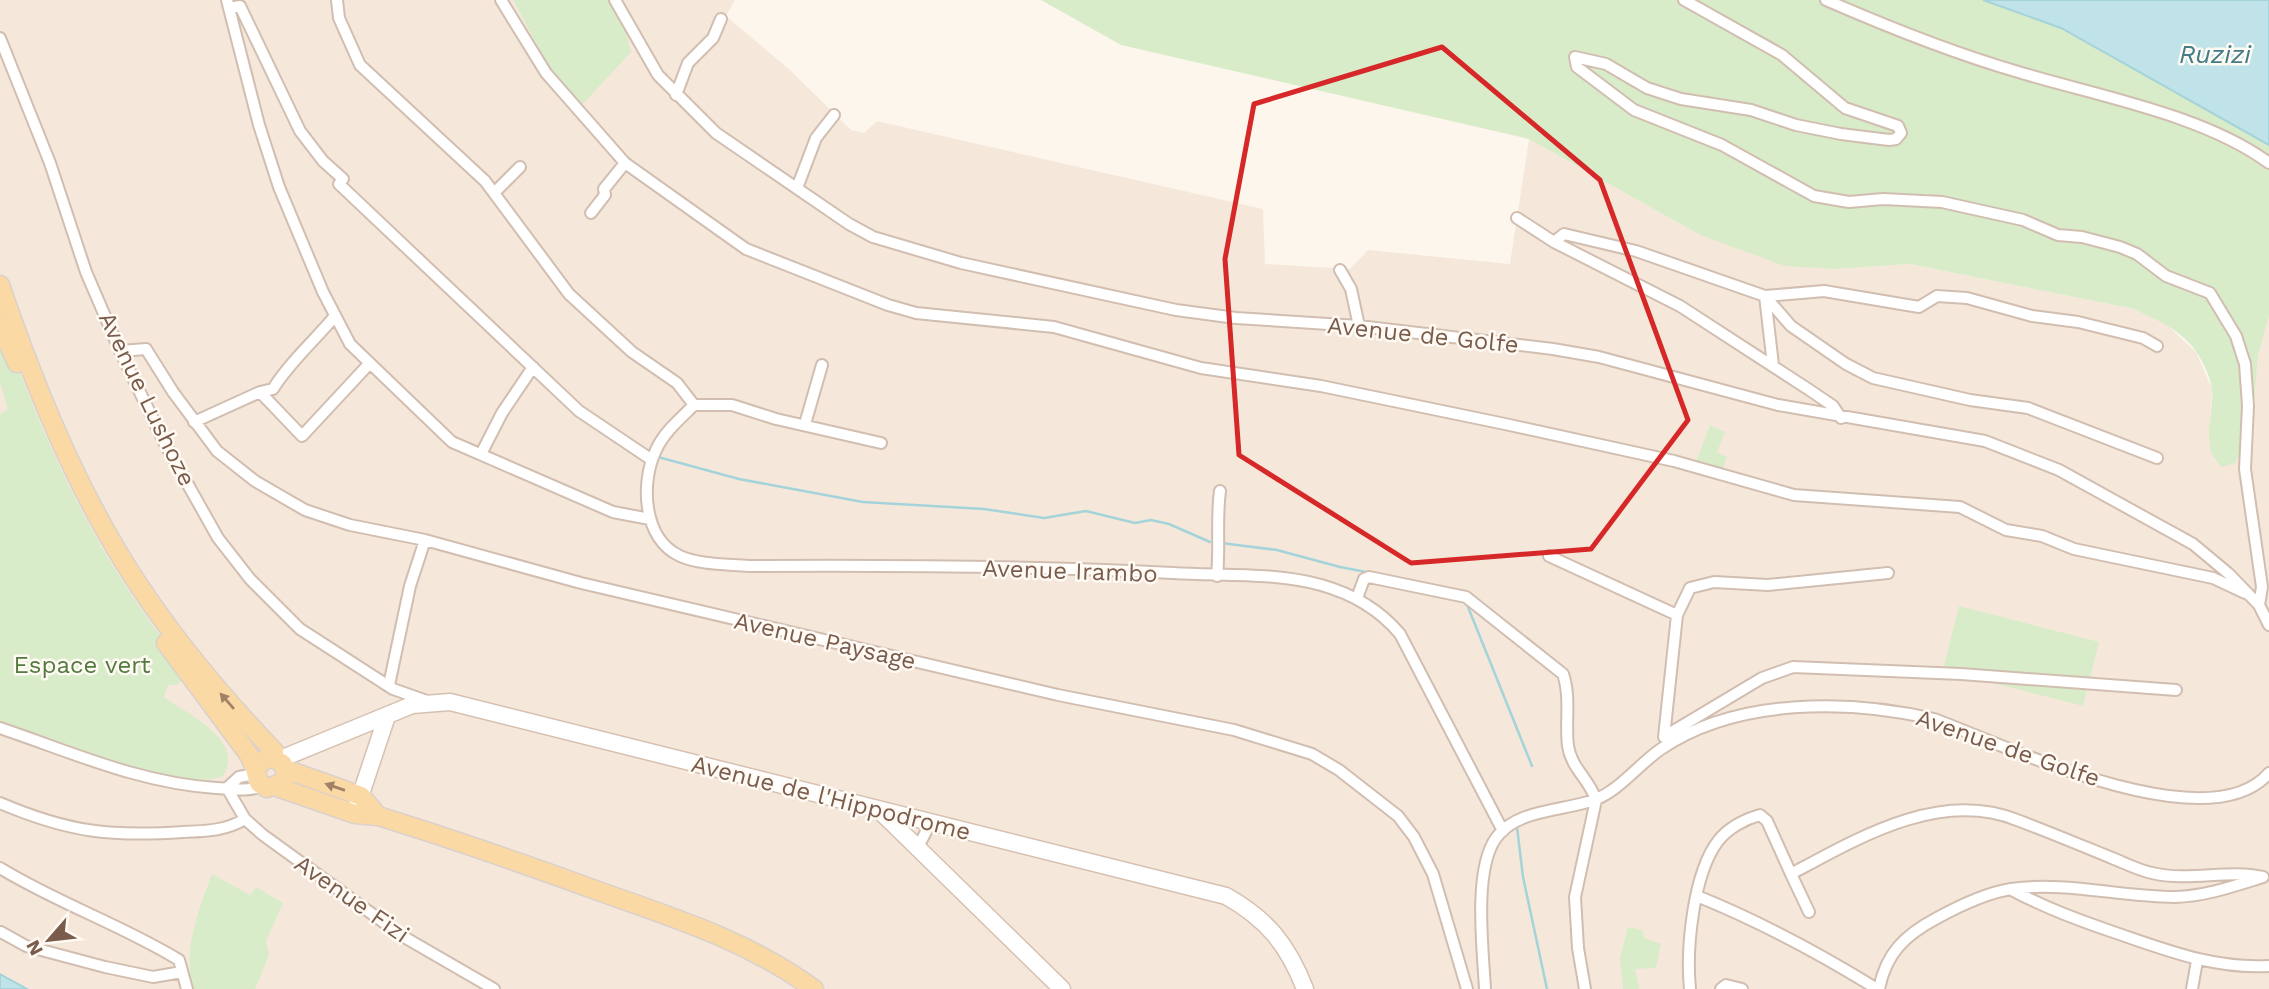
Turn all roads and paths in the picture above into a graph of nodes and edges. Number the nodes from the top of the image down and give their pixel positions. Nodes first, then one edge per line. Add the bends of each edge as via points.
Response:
1 (337, 0) edge
2 (501, 0) edge
3 (615, 0) edge
4 (1684, 0) edge
5 (1826, 0) edge
6 (228, 4) edge
7 (721, 19) dead end
8 (0, 38) edge
9 (676, 95) junction
10 (834, 115) dead end
11 (625, 163) junction
12 (2269, 163) edge
13 (520, 167) dead end
14 (797, 188) junction
15 (494, 193) junction
16 (591, 213) dead end
17 (1517, 219) dead end
18 (1554, 242) junction
19 (1340, 270) dead end
20 (0, 285) edge
21 (1765, 296) junction
22 (335, 316) junction
23 (5, 325) edge
24 (1359, 326) junction
25 (2157, 346) dead end
26 (120, 351) junction
27 (369, 364) junction
28 (822, 365) dead end
29 (1773, 365) junction
30 (533, 367) junction
31 (260, 392) junction
32 (694, 405) junction
33 (1841, 418) junction
34 (194, 422) junction
35 (805, 424) junction
36 (881, 443) dead end
37 (481, 454) junction
38 (2157, 458) dead end
39 (652, 460) junction
40 (1220, 491) dead end
41 (650, 519) junction
42 (425, 540) junction
43 (1549, 556) dead end
44 (1888, 573) dead end
45 (1217, 576) junction
46 (2245, 593) junction
47 (1357, 598) junction
48 (2259, 605) junction
49 (1677, 615) junction
50 (2269, 625) edge
51 (197, 675) junction
52 (391, 687) junction
53 (2176, 690) dead end
54 (430, 702) junction
55 (393, 713) junction
56 (0, 728) edge
57 (1665, 736) junction
58 (1660, 749) junction
59 (279, 760) junction
60 (2269, 774) edge
61 (262, 779) junction
62 (227, 789) junction
63 (361, 796) junction
64 (1596, 800) junction
65 (0, 803) edge
66 (875, 808) junction
67 (355, 814) junction
68 (378, 816) junction
69 (245, 819) junction
70 (931, 822) junction
71 (1503, 831) junction
72 (918, 847) junction
73 (0, 868) edge
74 (1791, 874) junction
75 (2266, 875) edge
76 (2010, 889) junction
77 (1697, 896) junction
78 (1809, 912) dead end
79 (1, 932) edge
80 (2197, 961) junction
81 (2269, 966) edge
82 (182, 972) junction
83 (187, 989) edge
84 (494, 989) edge
85 (814, 989) edge
86 (1062, 989) edge
87 (1305, 989) edge
88 (1467, 989) edge
89 (1485, 989) edge
90 (1585, 989) edge
91 (1690, 989) edge
92 (1721, 989) edge
93 (1742, 989) edge
94 (1878, 989) edge
95 (2192, 989) edge

1 - 15 street via 339,18 360,65 440,135
2 - 11 street via 546,73
3 - 9 street, Avenue de Golfe via 645,56
4 - 48 street via 1782,55 1845,108 1898,126 1901,133 1889,140 1796,125 1751,110 1681,99 1647,88 1591,59 1575,57 1577,67 1634,110 1722,145 1814,196 1849,202 1942,202 2023,220 2058,235 2120,247 2166,276 2210,293 2236,336 2245,364 2245,469 2262,587
5 - 12 street via 1962,55 2181,120
6 - 22 street via 272,165
6 - 30 street via 240,6 300,131 344,179 339,184
7 - 9 street via 713,38 688,63
8 - 26 street, Avenue Lushoze
9 - 14 street, Avenue de Golfe via 716,133
10 - 14 street via 816,138
11 - 16 street
11 - 46 street via 746,248 858,295 916,313 1054,327 1201,368 1321,386 1505,424 1674,461 1794,495 1960,507 2006,530 2213,578
13 - 15 street
14 - 24 street, Avenue de Golfe via 873,237 961,263 1213,316
15 - 32 street via 569,294 632,352 677,383
17 - 18 street
18 - 21 street via 1564,234 1611,244
18 - 29 street via 1680,306
19 - 24 street via 1351,289
20 - 23 main road
21 - 25 street via 1824,291 1919,307 1937,296 1966,298 2143,338
21 - 29 street
21 - 38 street via 1791,326 1873,378 2028,408
22 - 27 street via 350,344
22 - 31 street via 273,389
23 - 51 main road via 64,471 103,549 127,589
24 - 33 street, Avenue de Golfe via 1599,358
26 - 34 street, Avenue Paysage via 146,349
26 - 52 street, Avenue Lushoze via 218,538 250,579 300,629
27 - 31 street via 302,436
27 - 37 street via 452,442
28 - 35 street
29 - 33 street via 1833,406
30 - 37 street
30 - 39 street via 579,411
31 - 34 street
32 - 35 street via 732,405
32 - 39 street, Avenue Irambo via 667,432
33 - 46 street, Avenue de Golfe via 1985,441 2059,470 2193,544
34 - 42 street, Avenue Paysage via 217,452 254,481 305,510 349,525
35 - 36 street
37 - 41 street via 613,512
39 - 41 street, Avenue Irambo via 647,497
40 - 45 street via 1215,522
41 - 45 street, Avenue Irambo via 667,548 696,561 722,564 1083,569
42 - 52 street via 410,586
42 - 88 street, Avenue Paysage via 758,626 1234,730 1312,754 1398,816 1414,837 1433,874
43 - 49 street
44 - 49 street via 1768,585 1703,583 1685,593
45 - 47 street, Avenue Irambo via 1299,580
46 - 48 street, Avenue de Golfe
47 - 64 street via 1368,577 1462,596 1563,674 1568,748
47 - 71 street, Avenue Irambo via 1389,620 1414,654
48 - 50 street, Avenue de Golfe
49 - 57 street
59 -> 51 main road
51 - 61 main road
52 - 54 street, Avenue Lushoze
52 - 55 street
53 - 57 street via 1793,667 1762,678
54 - 55 street, Avenue de l'Hippodrome
54 - 66 street, Avenue de l'Hippodrome via 450,702
55 - 59 street, Avenue de l'Hippodrome via 318,746 307,757
55 - 63 street
56 - 62 street via 120,771
57 - 58 street
58 - 60 street, Avenue de Golfe via 1728,719 1793,709 1865,707 1934,719 2115,785 2162,797 2234,794
58 - 64 street, Avenue de Golfe
59 - 61 main road
59 - 61 main road via 284,779
63 -> 59 main road
61 - 62 street via 239,777
61 - 67 main road
62 - 69 street, Avenue Fizi
63 - 67 street
63 - 68 main road
64 - 71 street via 1531,817
64 - 90 street via 1575,897
65 - 69 street via 42,820 112,835 214,831
66 - 70 street, Avenue de l'Hippodrome
66 - 72 street
67 - 68 main road
68 - 85 main road via 726,938
69 - 84 street, Avenue Fizi via 364,910
70 - 72 street
70 - 87 street, Avenue de l'Hippodrome via 1226,896 1262,918 1277,934
71 - 89 street via 1486,862 1481,932
72 - 86 street
73 - 82 street via 175,958
74 - 75 street via 1863,836 1965,809 2015,818 2152,873 2194,879
74 - 77 street via 1760,815 1732,828 1718,841
74 - 78 street
75 - 76 street via 2198,895 2174,897 2041,887
76 - 80 street via 2075,920
76 - 94 street via 1955,909 1910,934 1889,958
77 - 91 street
77 - 94 street via 1809,947
79 - 82 street via 26,946 105,967 153,977
80 - 81 street via 2232,967
80 - 95 street
82 - 83 street
92 - 93 street via 1726,985

